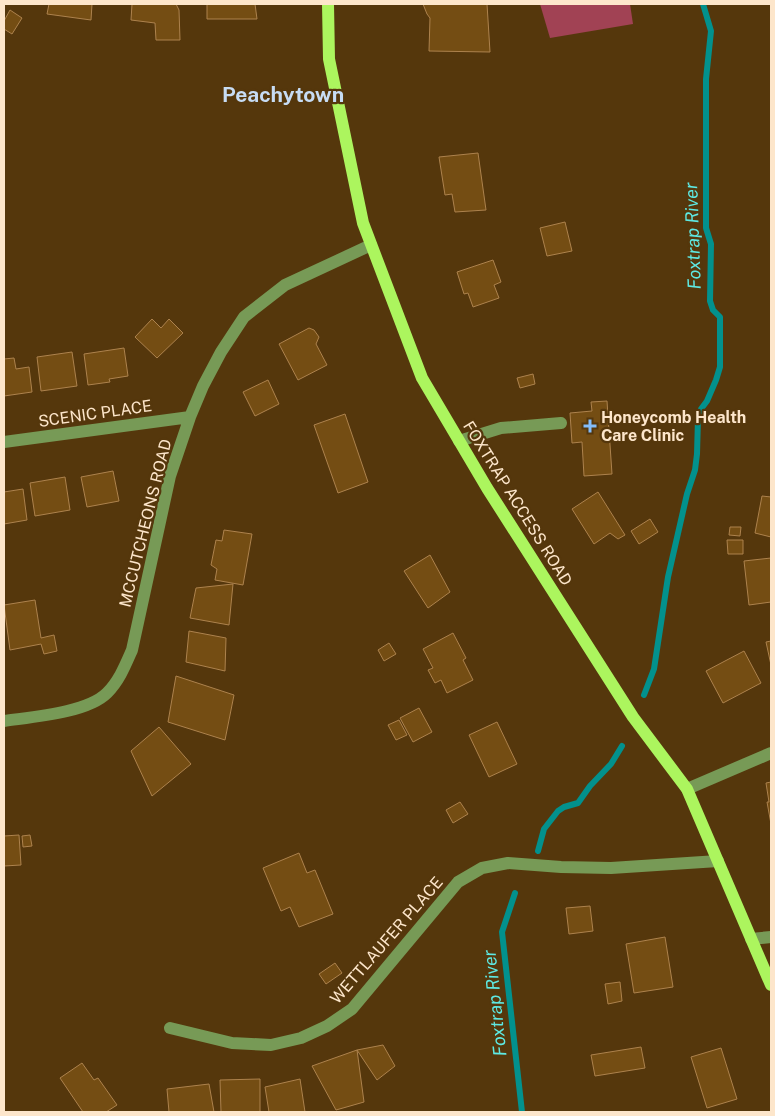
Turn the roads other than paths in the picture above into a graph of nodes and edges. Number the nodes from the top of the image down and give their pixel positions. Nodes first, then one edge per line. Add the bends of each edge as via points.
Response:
1 (328, 4) edge
2 (371, 245) junction
3 (190, 417) junction
4 (561, 423) dead end
5 (459, 441) junction
6 (4, 442) edge
7 (4, 721) edge
8 (771, 752) edge
9 (687, 790) junction
10 (718, 861) junction
11 (771, 937) edge
12 (751, 938) junction
13 (771, 985) edge
14 (170, 1028) dead end

1 - 2 main road, FOXTRAP ACCESS ROAD via 328,60 363,223
2 - 3 street, MCCUTCHEONS ROAD via 285,285 244,317 202,386
2 - 5 main road, FOXTRAP ACCESS ROAD via 422,378
3 - 6 street, SCENIC PLACE
3 - 7 street, MCCUTCHEONS ROAD via 170,476 132,650 121,676 106,694 84,706
4 - 5 street via 501,428
5 - 9 main road, FOXTRAP ACCESS ROAD via 633,717
8 - 9 street
9 - 10 main road, FOXTRAP ACCESS ROAD
10 - 12 main road, FOXTRAP ACCESS ROAD
10 - 14 street, WETTLAUFER PLACE via 611,868 508,863 482,868 458,882 352,1009 327,1026 301,1038 271,1045 232,1043
11 - 12 street
12 - 13 main road, FOXTRAP ACCESS ROAD

